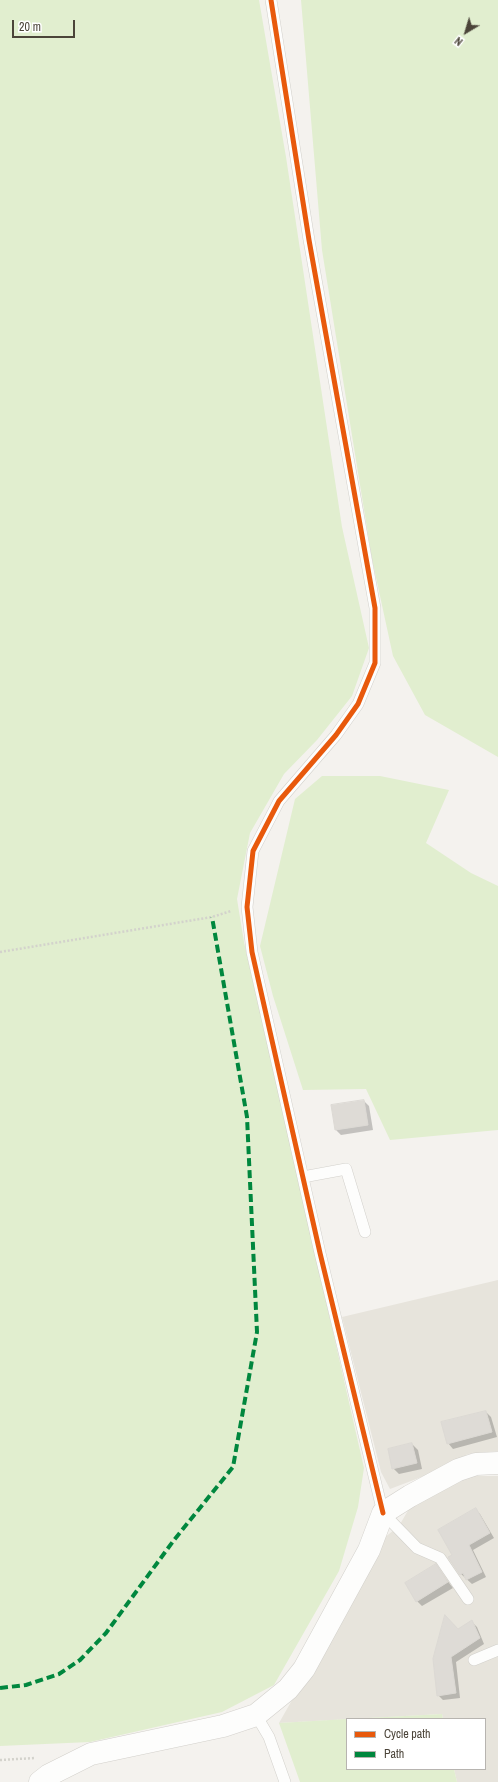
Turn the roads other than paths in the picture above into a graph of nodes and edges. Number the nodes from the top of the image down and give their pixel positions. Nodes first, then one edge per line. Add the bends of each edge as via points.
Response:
1 (271, 0) edge
2 (303, 1177) junction
3 (365, 1232) dead end
4 (498, 1463) edge
5 (383, 1513) junction
6 (468, 1599) dead end
7 (498, 1650) edge
8 (474, 1660) dead end
9 (256, 1714) junction
10 (40, 1782) edge
11 (285, 1782) edge

1 - 2 lane via 309,240 375,608 375,663 358,704 336,736 279,801 253,851 247,906 252,952
2 - 3 lane via 346,1169
2 - 5 lane
4 - 5 street via 476,1464 458,1470
5 - 6 lane via 417,1548 440,1558
5 - 9 street via 369,1550 304,1669 288,1689
7 - 8 lane
9 - 10 street via 223,1726 91,1754
9 - 11 lane via 269,1737

